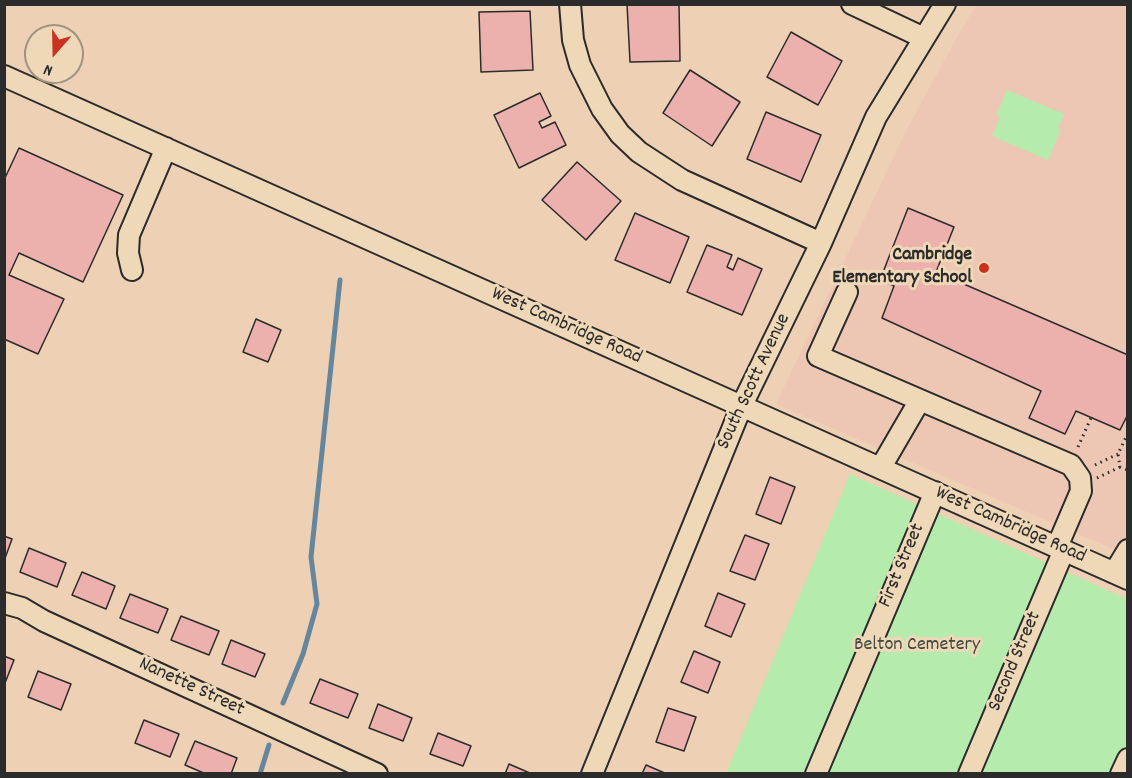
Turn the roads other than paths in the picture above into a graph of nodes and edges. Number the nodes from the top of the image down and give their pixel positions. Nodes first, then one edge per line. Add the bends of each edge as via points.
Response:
1 (570, 4) edge
2 (852, 4) edge
3 (945, 4) edge
4 (924, 38) junction
5 (6, 82) edge
6 (166, 148) junction
7 (821, 243) junction
8 (132, 270) dead end
9 (847, 292) dead end
10 (920, 400) junction
11 (742, 405) junction
12 (881, 467) junction
13 (935, 492) junction
14 (1060, 549) junction
15 (1128, 550) edge
16 (1121, 576) edge
17 (4, 603) edge
18 (1128, 759) edge
19 (377, 774) edge
20 (592, 774) edge
21 (816, 774) edge
22 (969, 774) edge
23 (1121, 774) edge

1 - 7 street via 580,65 602,109 620,134 639,152 682,180
2 - 4 street
3 - 4 street, South Scott Avenue
4 - 7 street, South Scott Avenue via 876,117
5 - 6 street, West Cambridge Road
6 - 8 street via 129,236
6 - 11 street, West Cambridge Road
7 - 11 street, South Scott Avenue
9 - 10 street, Second Street via 818,356
10 - 12 street
10 - 14 street, Second Street via 1071,465 1080,478 1081,491
11 - 12 street, West Cambridge Road
11 - 20 street, South Scott Avenue
12 - 13 street, West Cambridge Road
13 - 14 street, West Cambridge Road
13 - 21 street, First Street
14 - 16 street, West Cambridge Road
14 - 22 street, Second Street
15 - 16 street
17 - 19 street, Nanette Street
18 - 23 street

